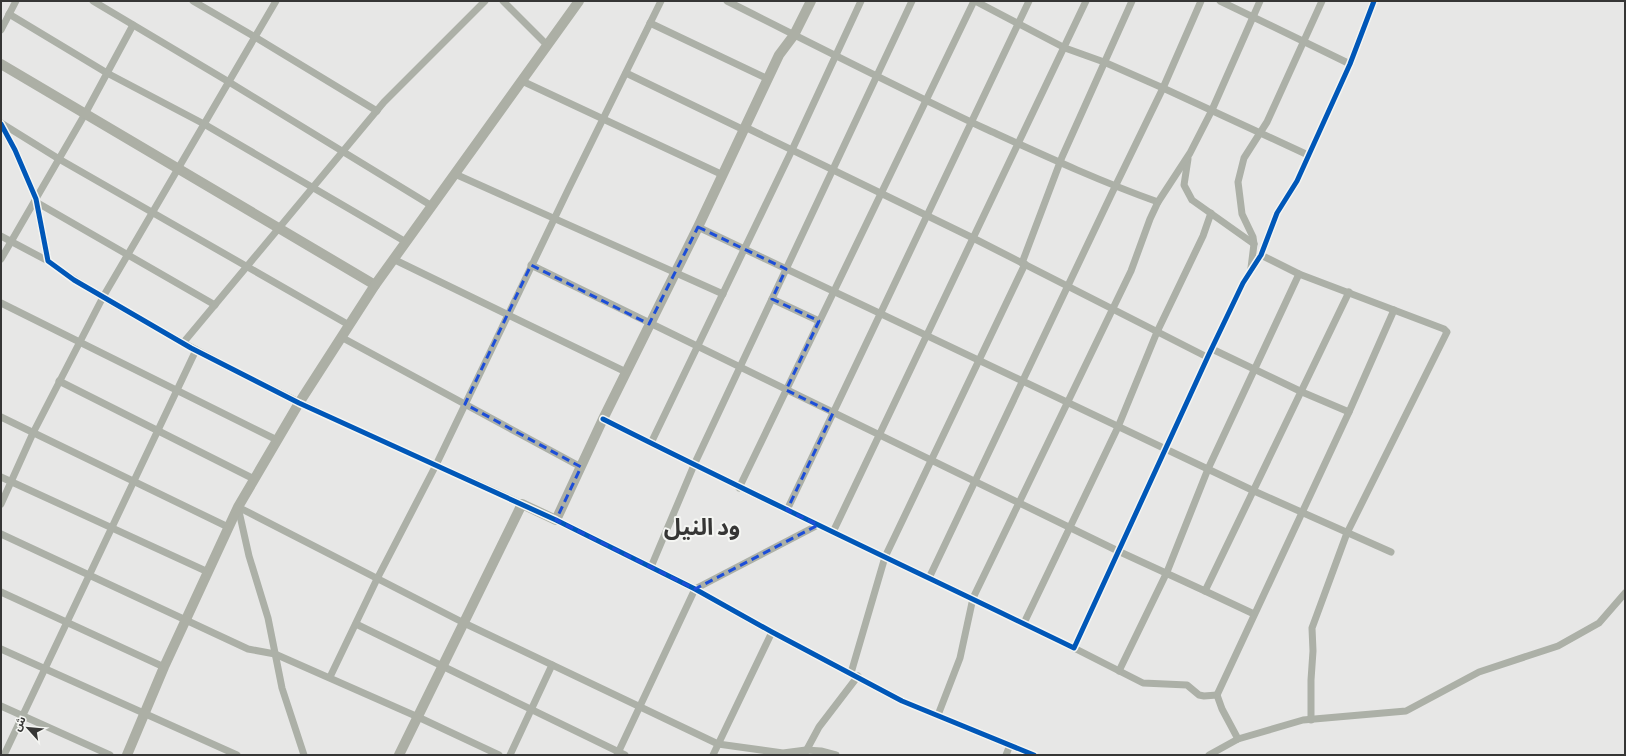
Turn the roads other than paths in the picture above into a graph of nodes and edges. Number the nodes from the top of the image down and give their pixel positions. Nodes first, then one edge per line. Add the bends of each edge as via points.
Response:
1 (16, 1) edge
2 (93, 1) edge
3 (193, 1) edge
4 (276, 1) edge
5 (485, 1) edge
6 (503, 1) edge
7 (579, 1) edge
8 (661, 1) edge
9 (727, 1) edge
10 (811, 1) edge
11 (861, 1) edge
12 (912, 1) edge
13 (974, 1) edge
14 (1029, 1) edge
15 (1086, 1) edge
16 (1132, 1) edge
17 (1201, 1) edge
18 (1220, 1) edge
19 (1260, 1) edge
20 (1322, 1) edge
21 (1374, 1) edge
22 (9, 14) junction
23 (1253, 18) junction
24 (650, 23) junction
25 (1018, 23) junction
26 (133, 25) junction
27 (1, 30) edge
28 (794, 35) junction
29 (255, 37) junction
30 (1303, 41) junction
31 (548, 45) junction
32 (1064, 47) junction
33 (836, 56) junction
34 (1104, 62) junction
35 (1, 64) edge
36 (1350, 64) junction
37 (626, 72) junction
38 (107, 73) junction
39 (877, 76) junction
40 (768, 80) junction
41 (522, 81) junction
42 (229, 82) junction
43 (1163, 88) junction
44 (926, 100) junction
45 (1212, 110) junction
46 (377, 111) junction
47 (85, 114) junction
48 (603, 119) junction
49 (971, 122) junction
50 (1, 123) edge
51 (204, 124) junction
52 (744, 128) junction
53 (1260, 134) junction
54 (1018, 144) junction
55 (792, 150) junction
56 (343, 151) junction
57 (1190, 153) junction
58 (1308, 155) junction
59 (59, 159) junction
60 (1060, 162) junction
61 (178, 168) junction
62 (833, 170) junction
63 (455, 174) junction
64 (723, 175) junction
65 (1114, 187) junction
66 (312, 188) junction
67 (881, 193) junction
68 (36, 201) junction
69 (1158, 202) junction
70 (432, 206) junction
71 (152, 212) junction
72 (1211, 213) junction
73 (927, 215) junction
74 (554, 219) junction
75 (698, 227) junction
76 (279, 228) junction
77 (1, 236) edge
78 (973, 238) junction
79 (11, 242) junction
80 (406, 242) junction
81 (1254, 244) junction
82 (744, 249) junction
83 (127, 255) junction
84 (1261, 256) junction
85 (393, 259) junction
86 (1, 260) edge
87 (48, 261) junction
88 (1023, 264) junction
89 (531, 265) junction
90 (247, 266) junction
91 (786, 269) junction
92 (676, 272) junction
93 (1250, 272) junction
94 (1299, 274) junction
95 (375, 284) junction
96 (1068, 286) junction
97 (834, 292) junction
98 (1349, 292) junction
99 (723, 294) junction
100 (102, 297) junction
101 (772, 299) junction
102 (1, 303) edge
103 (215, 306) junction
104 (1112, 308) junction
105 (1394, 310) junction
106 (880, 314) junction
107 (508, 315) junction
108 (819, 322) junction
109 (649, 324) junction
110 (349, 325) junction
111 (1157, 332) junction
112 (926, 336) junction
113 (341, 337) junction
114 (80, 342) junction
115 (183, 343) junction
116 (697, 347) junction
117 (1212, 348) junction
118 (196, 350) junction
119 (1207, 357) junction
120 (979, 360) junction
121 (740, 368) junction
122 (1255, 369) junction
123 (626, 372) junction
124 (60, 381) junction
125 (1022, 381) junction
126 (177, 390) junction
127 (786, 390) junction
128 (1302, 392) junction
129 (1067, 402) junction
130 (299, 403) junction
131 (465, 404) junction
132 (1349, 412) junction
133 (833, 413) junction
134 (1, 417) edge
135 (603, 419) junction
136 (1118, 427) junction
137 (158, 431) junction
138 (33, 433) junction
139 (879, 435) junction
140 (277, 440) junction
141 (651, 443) junction
142 (1166, 449) junction
143 (931, 460) junction
144 (436, 465) junction
145 (694, 465) junction
146 (581, 467) junction
147 (1208, 469) junction
148 (1, 477) edge
149 (254, 479) junction
150 (975, 481) junction
151 (11, 482) junction
152 (134, 482) junction
153 (739, 488) junction
154 (1254, 491) junction
155 (1019, 502) junction
156 (1, 504) edge
157 (522, 504) junction
158 (238, 507) junction
159 (787, 510) junction
160 (1302, 513) junction
161 (556, 520) junction
162 (818, 525) junction
163 (1070, 527) junction
164 (112, 528) junction
165 (228, 528) junction
166 (833, 532) junction
167 (1347, 533) junction
168 (1, 534) edge
169 (1118, 551) junction
170 (1391, 552) dead end
171 (885, 557) junction
172 (651, 567) junction
173 (208, 572) junction
174 (1167, 572) junction
175 (90, 575) junction
176 (929, 578) junction
177 (378, 579) junction
178 (695, 589) junction
179 (1205, 591) junction
180 (1, 592) edge
181 (1625, 593) edge
182 (973, 598) junction
183 (1254, 614) junction
184 (186, 620) junction
185 (67, 623) junction
186 (464, 623) junction
187 (1024, 623) junction
188 (356, 624) junction
189 (772, 632) junction
190 (1074, 648) junction
191 (1, 649) edge
192 (275, 654) junction
193 (552, 665) junction
194 (443, 666) junction
195 (164, 667) junction
196 (45, 669) junction
197 (1119, 671) junction
198 (851, 673) junction
199 (858, 676) junction
200 (330, 677) junction
201 (1217, 695) junction
202 (1, 706) edge
203 (639, 707) junction
204 (532, 709) junction
205 (145, 714) junction
206 (23, 716) junction
207 (938, 716) junction
208 (418, 717) junction
209 (1311, 720) junction
210 (1238, 739) junction
211 (718, 744) junction
212 (1010, 745) junction
213 (805, 752) edge
214 (620, 754) edge
215 (4, 755) edge
216 (110, 755) edge
217 (127, 755) edge
218 (237, 755) edge
219 (304, 755) edge
220 (399, 755) edge
221 (499, 755) edge
222 (510, 755) edge
223 (713, 755) edge
224 (836, 755) edge
225 (1006, 755) edge
226 (1034, 755) edge
227 (1209, 755) edge

1 - 22 street
2 - 26 street
3 - 29 street
4 - 29 street
5 - 46 street
6 - 31 street
7 - 31 street
8 - 24 street
9 - 28 street
10 - 28 street
11 - 33 street
12 - 39 street
13 - 25 street
13 - 44 street
14 - 25 street
15 - 32 street
16 - 34 street
17 - 43 street
18 - 23 street
19 - 23 street
20 - 30 street
21 - 36 street
22 - 27 street
22 - 38 street
23 - 30 street
23 - 45 street
24 - 37 street
24 - 40 street
25 - 32 street
25 - 49 street
26 - 38 street
26 - 42 street
28 - 33 street
28 - 40 street via 779,55
29 - 42 street
29 - 46 street
30 - 36 street
30 - 53 street
31 - 41 street
32 - 34 street
32 - 54 street
33 - 39 street
33 - 55 street
34 - 43 street
34 - 60 street
35 - 47 street
36 - 58 street
37 - 48 street
37 - 52 street
38 - 47 street
38 - 51 street
39 - 44 street
39 - 62 street
40 - 52 street
41 - 48 street
41 - 63 street
42 - 51 street
42 - 56 street
43 - 45 street
43 - 65 street
44 - 49 street
44 - 67 street
45 - 53 street
45 - 57 street
46 - 56 street
47 - 59 street
47 - 61 street
48 - 64 street
48 - 74 street
49 - 54 street
49 - 73 street
50 - 59 street
50 - 68 street
51 - 61 street
51 - 66 street
52 - 55 street
52 - 64 street
53 - 58 street
53 - 81 street via 1244,158 1238,182 1242,214
54 - 60 street
54 - 78 street
55 - 62 street
55 - 82 street
56 - 66 street
56 - 70 street
57 - 69 street
57 - 72 street via 1184,185 1192,200
58 - 84 street via 1294,186 1277,213
59 - 68 street
59 - 71 street
60 - 65 street
60 - 88 street
61 - 71 street
61 - 76 street
62 - 67 street
62 - 91 street
63 - 70 street
63 - 74 street
64 - 75 street
65 - 69 street
65 - 96 street
66 - 76 street
66 - 80 street
67 - 73 street
67 - 97 street
68 - 79 street
68 - 83 street
68 - 87 street
69 - 104 street via 1131,271
70 - 80 street
71 - 83 street
71 - 90 street
72 - 81 street
72 - 111 street via 1204,236
73 - 78 street
73 - 106 street
74 - 89 street
74 - 92 street
75 - 82 street
75 - 92 street
76 - 90 street
76 - 95 street
77 - 79 street
78 - 88 street
78 - 112 street
79 - 86 street
79 - 87 street
80 - 85 street
81 - 93 street
82 - 91 street
82 - 99 street
83 - 100 street
83 - 103 street
84 - 93 street
84 - 94 street
85 - 95 street
85 - 107 street
87 - 100 street
88 - 96 street
88 - 120 street
89 - 107 street
89 - 109 street
90 - 103 street
90 - 110 street
91 - 97 street
91 - 101 street
92 - 99 street
92 - 109 street
93 - 117 street
94 - 98 street
94 - 122 street
95 - 110 street
96 - 104 street
96 - 125 street
97 - 106 street
97 - 108 street
98 - 105 street
98 - 128 street
99 - 116 street
100 - 114 street
100 - 115 street
101 - 108 street
101 - 121 street
102 - 114 street
103 - 115 street
104 - 111 street
104 - 129 street
105 - 132 street
105 - 167 street via 1447,332
106 - 112 street
106 - 133 street
107 - 123 street
107 - 131 street
108 - 127 street
109 - 116 street
109 - 123 street
110 - 113 street
111 - 119 street
111 - 136 street
112 - 120 street
112 - 139 street
113 - 130 street
113 - 131 street
114 - 124 street
114 - 126 street
115 - 118 street
116 - 121 street
116 - 141 street
117 - 119 street
117 - 122 street
118 - 126 street
118 - 130 street
119 - 142 street
120 - 125 street
120 - 143 street
121 - 127 street
121 - 145 street
122 - 128 street
122 - 147 street
123 - 135 street
124 - 137 street
124 - 138 street
125 - 129 street
125 - 150 street
126 - 137 street
126 - 140 street
127 - 133 street
127 - 153 street
128 - 132 street
128 - 154 street
129 - 136 street
129 - 155 street
130 - 140 street
130 - 144 street
131 - 144 street
131 - 146 street
132 - 160 street
133 - 139 street
133 - 159 street
134 - 138 street
135 - 141 street
135 - 146 street
136 - 142 street
136 - 163 street
137 - 149 street
137 - 152 street
138 - 151 street
138 - 152 street
139 - 143 street
139 - 166 street
140 - 149 street
141 - 145 street
142 - 147 street
142 - 169 street
143 - 150 street
143 - 171 street
144 - 157 street
144 - 177 street
145 - 153 street
145 - 172 street
146 - 161 street
147 - 154 street
147 - 174 street
148 - 151 street
149 - 158 street
150 - 155 street
150 - 176 street
151 - 156 street
151 - 164 street
152 - 164 street
152 - 165 street
153 - 159 street
154 - 160 street
154 - 179 street
155 - 163 street
155 - 182 street
157 - 161 street
157 - 186 street
158 - 165 street
158 - 177 street
158 - 192 street
159 - 162 street
160 - 167 street
160 - 183 street
161 - 172 street
162 - 166 street
162 - 178 street
163 - 169 street
163 - 187 street
164 - 173 street
164 - 175 street
165 - 173 street
166 - 171 street
167 - 170 street
167 - 209 street via 1312,628
168 - 175 street
169 - 174 street
169 - 190 street
171 - 176 street
171 - 198 street
172 - 178 street
173 - 184 street
174 - 179 street
174 - 197 street
175 - 184 street
175 - 185 street
176 - 182 street
177 - 186 street
177 - 188 street
178 - 189 street
178 - 203 street
179 - 183 street
180 - 185 street
181 - 209 street via 1599,624 1558,646 1479,672 1406,711
182 - 187 street
182 - 207 street via 960,658
183 - 201 street
184 - 192 street via 248,649
184 - 195 street
185 - 195 street
185 - 196 street
186 - 193 street
186 - 194 street
187 - 190 street
188 - 194 street
188 - 200 street
189 - 198 street
189 - 211 street
190 - 197 street
191 - 196 street
192 - 200 street
192 - 219 street via 282,688
193 - 203 street
193 - 204 street
194 - 204 street
194 - 208 street
195 - 205 street
196 - 205 street
196 - 206 street
197 - 201 street via 1143,683 1187,685 1199,695
198 - 199 street
199 - 207 street via 902,701
199 - 213 street via 819,728
200 - 208 street
201 - 210 street
202 - 206 street
203 - 211 street
203 - 214 street
204 - 214 street
204 - 222 street
205 - 217 street
205 - 218 street
206 - 215 street
206 - 216 street
207 - 212 street
208 - 220 street
208 - 221 street
209 - 210 street via 1303,720
210 - 227 street
211 - 213 street via 783,753
211 - 223 street
212 - 225 street
212 - 226 street
213 - 224 street via 821,751

